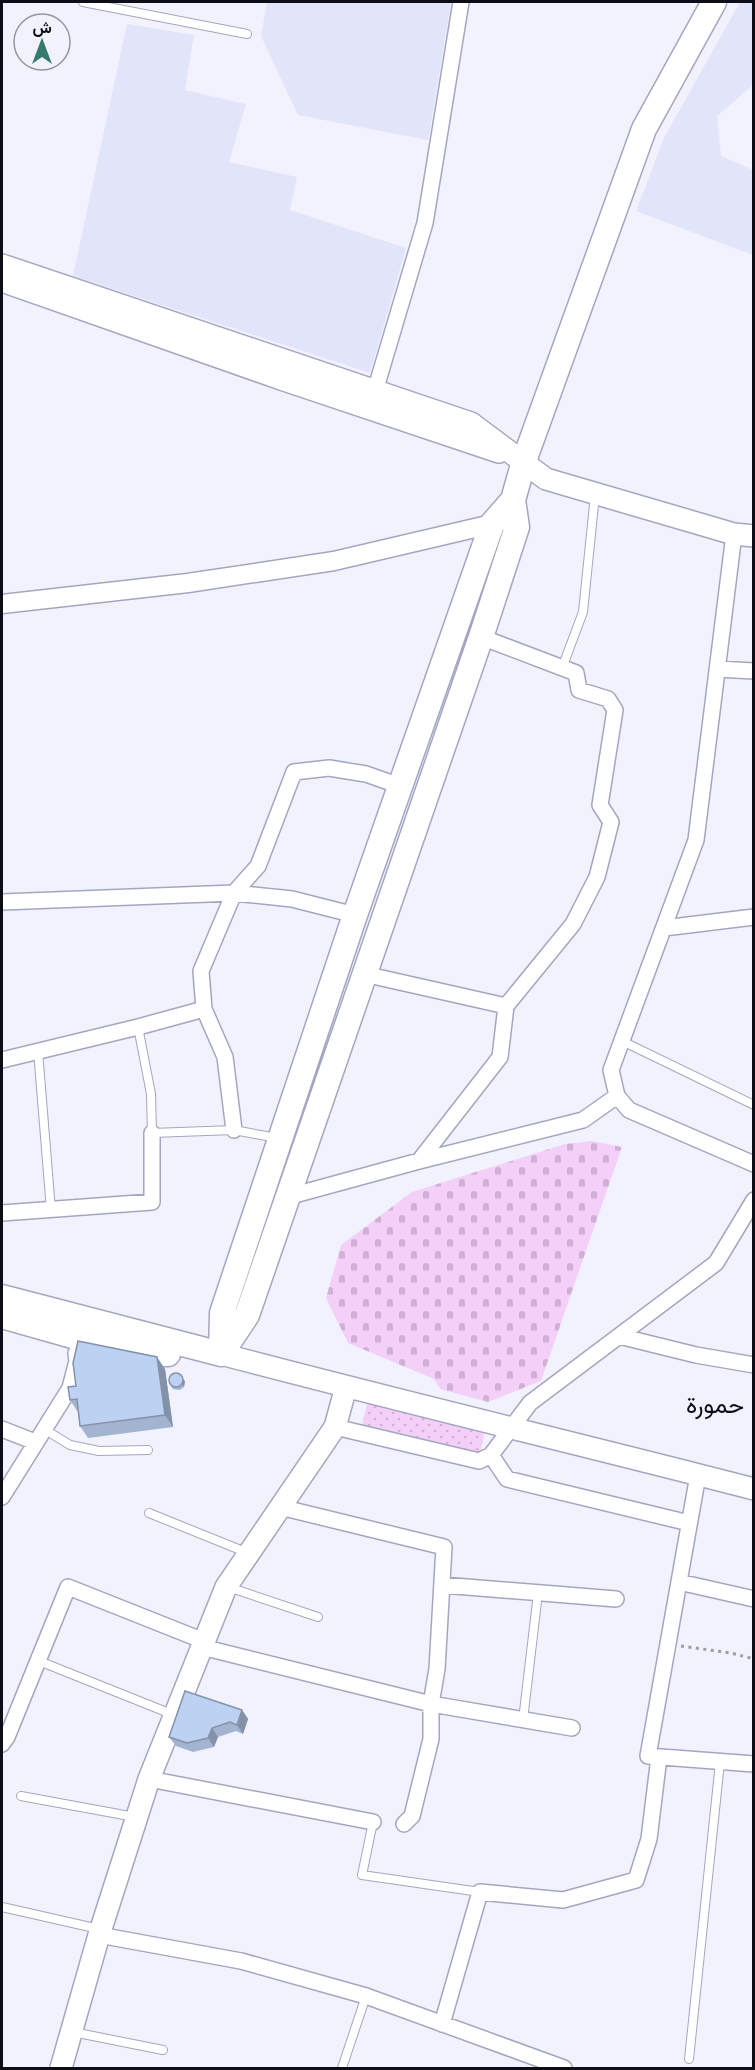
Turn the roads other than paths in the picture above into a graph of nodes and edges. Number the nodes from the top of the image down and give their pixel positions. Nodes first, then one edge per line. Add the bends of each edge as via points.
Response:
1 (83, 2) edge
2 (461, 2) edge
3 (714, 2) edge
4 (247, 34) dead end
5 (2, 265) edge
6 (2, 281) edge
7 (375, 391) junction
8 (524, 461) junction
9 (595, 493) junction
10 (513, 500) junction
11 (492, 524) junction
12 (744, 535) edge
13 (2, 603) edge
14 (481, 637) junction
15 (562, 668) junction
16 (717, 669) junction
17 (753, 671) edge
18 (400, 786) junction
19 (234, 893) junction
20 (2, 902) edge
21 (355, 915) junction
22 (753, 916) edge
23 (664, 928) junction
24 (364, 974) junction
25 (506, 1006) junction
26 (204, 1009) junction
27 (138, 1028) junction
28 (622, 1041) junction
29 (38, 1051) junction
30 (2, 1060) edge
31 (617, 1096) junction
32 (753, 1105) edge
33 (234, 1130) junction
34 (152, 1133) junction
35 (281, 1139) junction
36 (419, 1161) junction
37 (753, 1164) edge
38 (287, 1197) junction
39 (753, 1200) edge
40 (51, 1210) junction
41 (2, 1213) edge
42 (2, 1297) edge
43 (2, 1316) edge
44 (78, 1327) junction
45 (619, 1336) junction
46 (221, 1354) junction
47 (753, 1365) edge
48 (346, 1387) junction
49 (335, 1427) junction
50 (513, 1427) junction
51 (2, 1429) edge
52 (39, 1436) junction
53 (148, 1450) dead end
54 (491, 1455) junction
55 (698, 1475) junction
56 (753, 1489) edge
57 (3, 1490) edge
58 (280, 1507) junction
59 (149, 1513) dead end
60 (689, 1523) junction
61 (249, 1554) junction
62 (679, 1582) junction
63 (442, 1585) junction
64 (226, 1587) junction
65 (538, 1593) junction
66 (616, 1599) dead end
67 (753, 1599) edge
68 (318, 1617) dead end
69 (203, 1644) junction
70 (39, 1660) junction
71 (431, 1704) junction
72 (175, 1715) junction
73 (523, 1720) junction
74 (572, 1728) dead end
75 (2, 1744) edge
76 (658, 1757) junction
77 (720, 1762) junction
78 (753, 1764) edge
79 (149, 1779) junction
80 (21, 1797) dead end
81 (136, 1817) junction
82 (373, 1822) joint
83 (404, 1824) dead end
84 (480, 1892) junction
85 (2, 1907) edge
86 (99, 1932) junction
87 (366, 1996) junction
88 (442, 2024) junction
89 (72, 2032) junction
90 (163, 2050) dead end
91 (689, 2059) dead end
92 (61, 2068) edge
93 (342, 2068) edge
94 (564, 2068) edge

1 - 4 lane
2 - 7 street via 425,223
3 - 8 main road via 644,129
5 - 7 main road
6 - 8 main road
7 - 8 main road via 471,423
8 - 9 main road via 546,479
8 - 10 main road
9 - 12 main road
9 - 15 lane via 583,612
10 - 11 main road
10 - 14 main road via 518,527
11 - 13 street via 334,561 188,583
11 - 18 main road
12 - 16 street
14 - 15 street
14 - 24 main road
15 - 25 street via 576,673 579,690 608,699 615,710 600,805 611,822 597,877 573,924
16 - 17 street
16 - 23 street via 696,840
18 - 19 street via 366,774 329,768 294,772 258,866
18 - 21 main road
19 - 20 street
19 - 21 street via 292,899
19 - 26 street via 201,971
21 - 35 main road
22 - 23 street
23 - 28 street
24 - 25 street
24 - 38 main road
25 - 36 street via 500,1057
26 - 27 street
26 - 33 street via 225,1057
27 - 29 street
27 - 34 lane via 151,1094
28 - 31 street via 611,1070
28 - 32 lane
29 - 30 street
29 - 40 lane
31 - 36 street via 583,1120
31 - 37 street via 629,1110
33 - 34 lane
33 - 35 lane
34 - 40 street via 152,1202
35 - 46 main road via 222,1313
36 - 38 street
38 - 46 main road via 247,1316
39 - 45 street via 716,1263
40 - 41 street
42 - 44 main road
43 - 44 main road
44 - 46 main road via 157,1354
44 - 52 street via 77,1361 70,1388
45 - 47 street
45 - 50 street via 530,1403
46 - 48 main road
48 - 49 main road
48 - 50 main road
49 - 54 street via 478,1461
49 - 58 main road
50 - 54 street
50 - 55 main road
51 - 52 street
52 - 53 lane via 99,1451
52 - 57 street
54 - 60 street via 507,1479
55 - 56 main road
55 - 60 street
58 - 61 main road
58 - 63 street via 444,1547
59 - 61 lane
60 - 62 street
61 - 64 main road
62 - 67 street
62 - 76 street via 648,1756
63 - 65 street
63 - 71 street
64 - 68 lane
64 - 69 main road
65 - 66 street
65 - 73 lane
69 - 70 street via 68,1587
69 - 71 street
69 - 72 main road
70 - 72 lane
70 - 75 street
71 - 73 street
71 - 83 street via 431,1739 412,1816
72 - 79 main road
73 - 74 street
76 - 77 street
76 - 84 street via 650,1839 636,1880 564,1900
77 - 78 street
77 - 91 lane
79 - 81 main road
79 - 82 street
80 - 81 lane
81 - 86 main road
82 - 84 lane via 362,1875
84 - 88 street
85 - 86 lane
86 - 87 street via 241,1961
86 - 89 main road
87 - 88 street
87 - 93 lane
88 - 94 street
89 - 90 lane
89 - 92 main road

